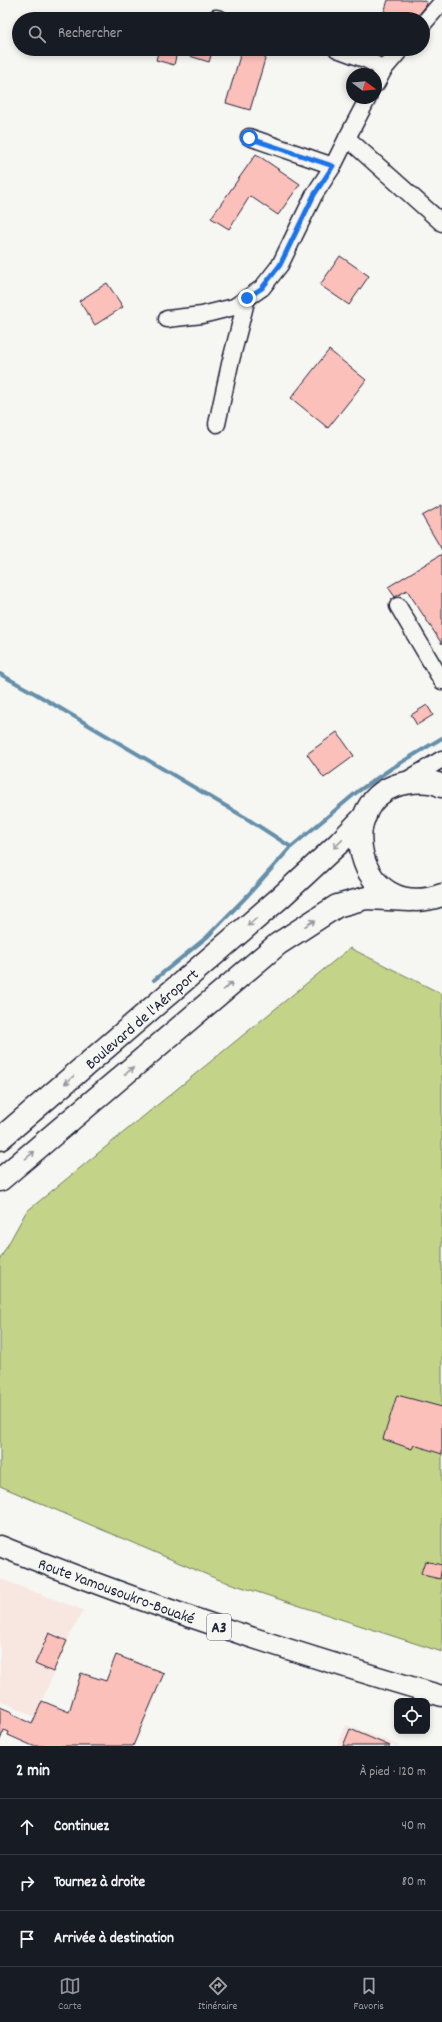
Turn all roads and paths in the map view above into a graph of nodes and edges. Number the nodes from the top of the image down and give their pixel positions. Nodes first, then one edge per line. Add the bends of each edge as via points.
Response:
1 (442, 2) edge
2 (430, 16) edge
3 (356, 56) edge
4 (395, 56) edge
5 (384, 69) junction
6 (382, 73) edge
7 (365, 104) edge
8 (249, 138) dead end
9 (347, 138) junction
10 (333, 166) junction
11 (442, 223) edge
12 (247, 298) junction
13 (167, 319) dead end
14 (217, 424) dead end
15 (398, 606) dead end
16 (442, 681) edge
17 (442, 759) edge
18 (400, 784) junction
19 (442, 786) edge
20 (365, 816) junction
21 (442, 895) edge
22 (410, 900) junction
23 (0, 1139) edge
24 (0, 1180) edge
25 (0, 1546) edge
26 (442, 1696) edge

1 - 2 street
3 - 5 street
4 - 5 street
5 - 6 street
7 - 9 street
8 - 10 street
9 - 10 street
9 - 11 street
10 - 12 street via 314,195 280,265 262,288
12 - 13 street via 234,307 202,315
12 - 14 street
15 - 16 street
17 - 18 street
18 - 19 highway via 419,781
18 - 20 highway via 377,799
20 - 22 highway via 360,834 361,852 367,869 378,884
20 -> 23 highway, Boulevard de l'Aéroport via 340,843 281,896
21 - 22 highway
24 -> 22 highway, Boulevard de l'Aéroport via 278,944 337,906 366,898
25 - 26 main road, Route Yamousoukro-Bouaké / A3 via 78,1577 250,1638

